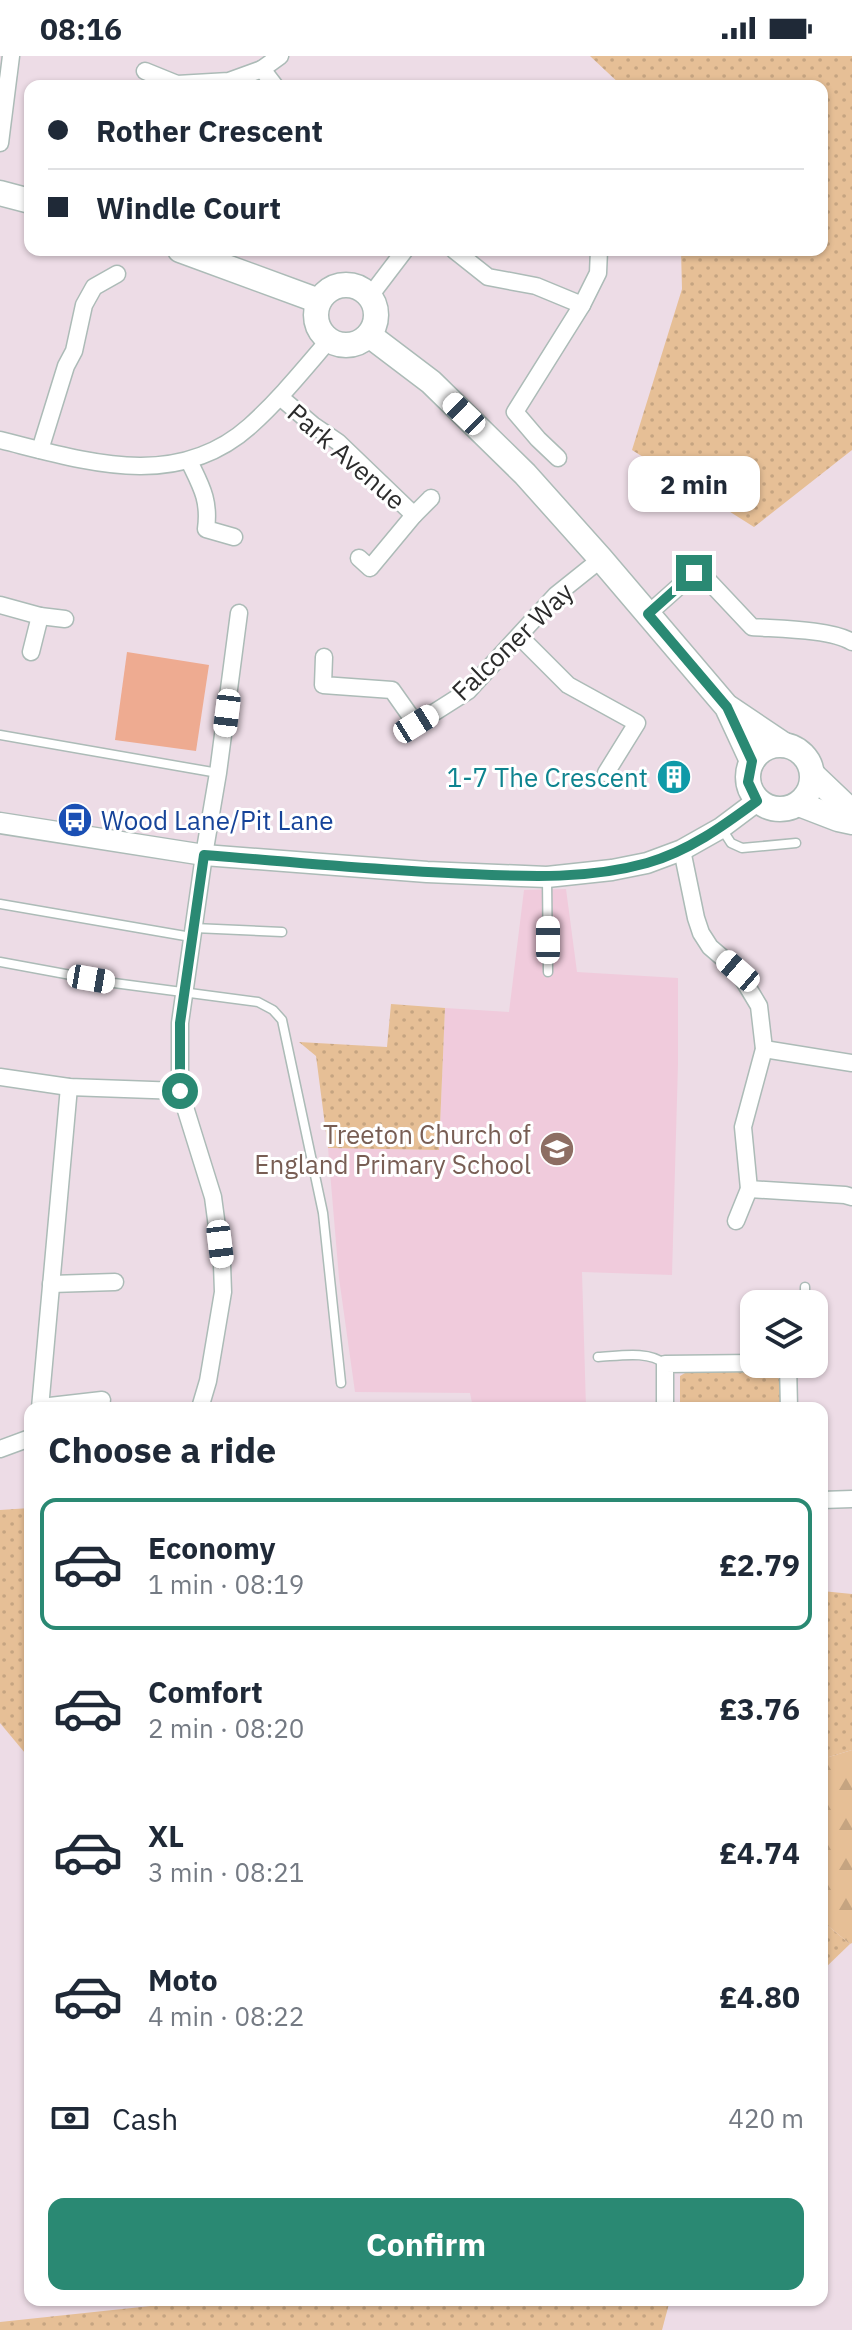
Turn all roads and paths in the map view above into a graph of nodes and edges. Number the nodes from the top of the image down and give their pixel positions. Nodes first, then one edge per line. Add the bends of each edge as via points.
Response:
1 (11, 56) edge
2 (280, 56) edge
3 (262, 69) junction
4 (145, 71) dead end
5 (165, 80) edge
6 (232, 80) edge
7 (270, 80) edge
8 (0, 143) edge
9 (0, 193) edge
10 (24, 199) edge
11 (196, 256) edge
12 (400, 256) edge
13 (462, 256) edge
14 (599, 256) edge
15 (117, 274) dead end
16 (370, 296) junction
17 (319, 301) junction
18 (582, 305) junction
19 (369, 335) junction
20 (329, 340) junction
21 (280, 397) junction
22 (0, 440) edge
23 (40, 450) junction
24 (558, 458) dead end
25 (189, 461) junction
26 (431, 498) dead end
27 (414, 515) junction
28 (234, 537) dead end
29 (359, 558) dead end
30 (601, 559) junction
31 (0, 605) edge
32 (239, 613) dead end
33 (648, 614) junction
34 (40, 616) junction
35 (65, 619) dead end
36 (519, 636) junction
37 (852, 642) edge
38 (31, 652) dead end
39 (324, 657) dead end
40 (727, 707) junction
41 (0, 735) edge
42 (784, 745) junction
43 (752, 761) junction
44 (218, 773) junction
45 (606, 773) dead end
46 (813, 775) junction
47 (757, 801) junction
48 (799, 804) junction
49 (852, 812) edge
50 (852, 822) edge
51 (0, 823) edge
52 (721, 828) junction
53 (796, 843) dead end
54 (682, 850) junction
55 (204, 855) junction
56 (547, 877) junction
57 (0, 904) edge
58 (282, 932) dead end
59 (193, 933) junction
60 (0, 962) edge
61 (548, 972) dead end
62 (184, 992) junction
63 (764, 1049) junction
64 (852, 1063) edge
65 (0, 1077) edge
66 (69, 1087) junction
67 (180, 1091) junction
68 (749, 1189) junction
69 (852, 1197) edge
70 (736, 1221) dead end
71 (115, 1282) dead end
72 (51, 1284) junction
73 (598, 1357) dead end
74 (740, 1363) edge
75 (665, 1364) junction
76 (788, 1378) edge
77 (341, 1383) dead end
78 (102, 1400) dead end
79 (40, 1402) edge
80 (84, 1402) edge
81 (202, 1402) edge
82 (665, 1402) edge
83 (789, 1402) edge
84 (24, 1440) edge
85 (0, 1449) edge
86 (852, 1499) edge
87 (828, 1500) edge

1 - 8 street
2 - 3 street
3 - 6 street
3 - 7 street
4 - 5 street
9 - 10 main road
11 - 17 main road
12 - 16 street
13 - 18 street via 488,277 536,286
14 - 18 street via 598,273
15 - 23 street via 94,287 84,305
16 - 17 main road via 344,284
16 - 19 main road via 376,312
17 - 20 main road via 316,318
18 - 24 street via 515,412
19 - 20 main road via 356,344
19 - 30 main road via 431,382 525,474
20 - 21 street
21 - 25 street via 248,428
21 - 27 street, Park Avenue via 338,442
22 - 23 street
23 - 25 street via 128,467
25 - 28 street via 206,498 206,529
26 - 27 street, Park Avenue
27 - 29 street, Park Avenue via 370,568
30 - 33 main road
30 - 36 street, Falconer Way via 556,595
31 - 34 street
32 - 44 street
33 - 37 street via 694,573 704,576 752,627 827,634
33 - 40 main road
34 - 35 street
34 - 38 street
36 - 39 street, Falconer Way via 468,691 416,724 392,690 323,685
36 - 45 street via 568,685 637,723
40 - 42 main road
40 - 43 main road
41 - 44 lane
42 - 43 main road via 765,749
42 - 46 main road via 804,755
43 - 47 main road via 748,782
44 - 55 street
46 - 48 main road
46 - 49 main road
47 - 48 main road via 777,810
47 - 52 street
48 - 50 main road
51 - 55 street
52 - 53 lane via 742,848
52 - 54 street
54 - 56 street via 647,863
54 - 63 street via 701,933 750,988 759,1006
55 - 56 street
55 - 59 street
56 - 61 lane
57 - 59 lane
58 - 59 lane
59 - 62 street
60 - 62 lane
62 - 67 street
62 - 77 lane via 258,1002 282,1020 323,1213
63 - 64 street
63 - 68 street via 743,1127
65 - 66 street
66 - 67 street
66 - 72 street
67 - 81 street via 213,1197 222,1264 223,1292
68 - 69 street
68 - 70 street
71 - 72 street
72 - 79 street
73 - 75 lane via 646,1356
74 - 75 street
75 - 82 street
76 - 83 street
78 - 80 street
84 - 85 street
86 - 87 street

